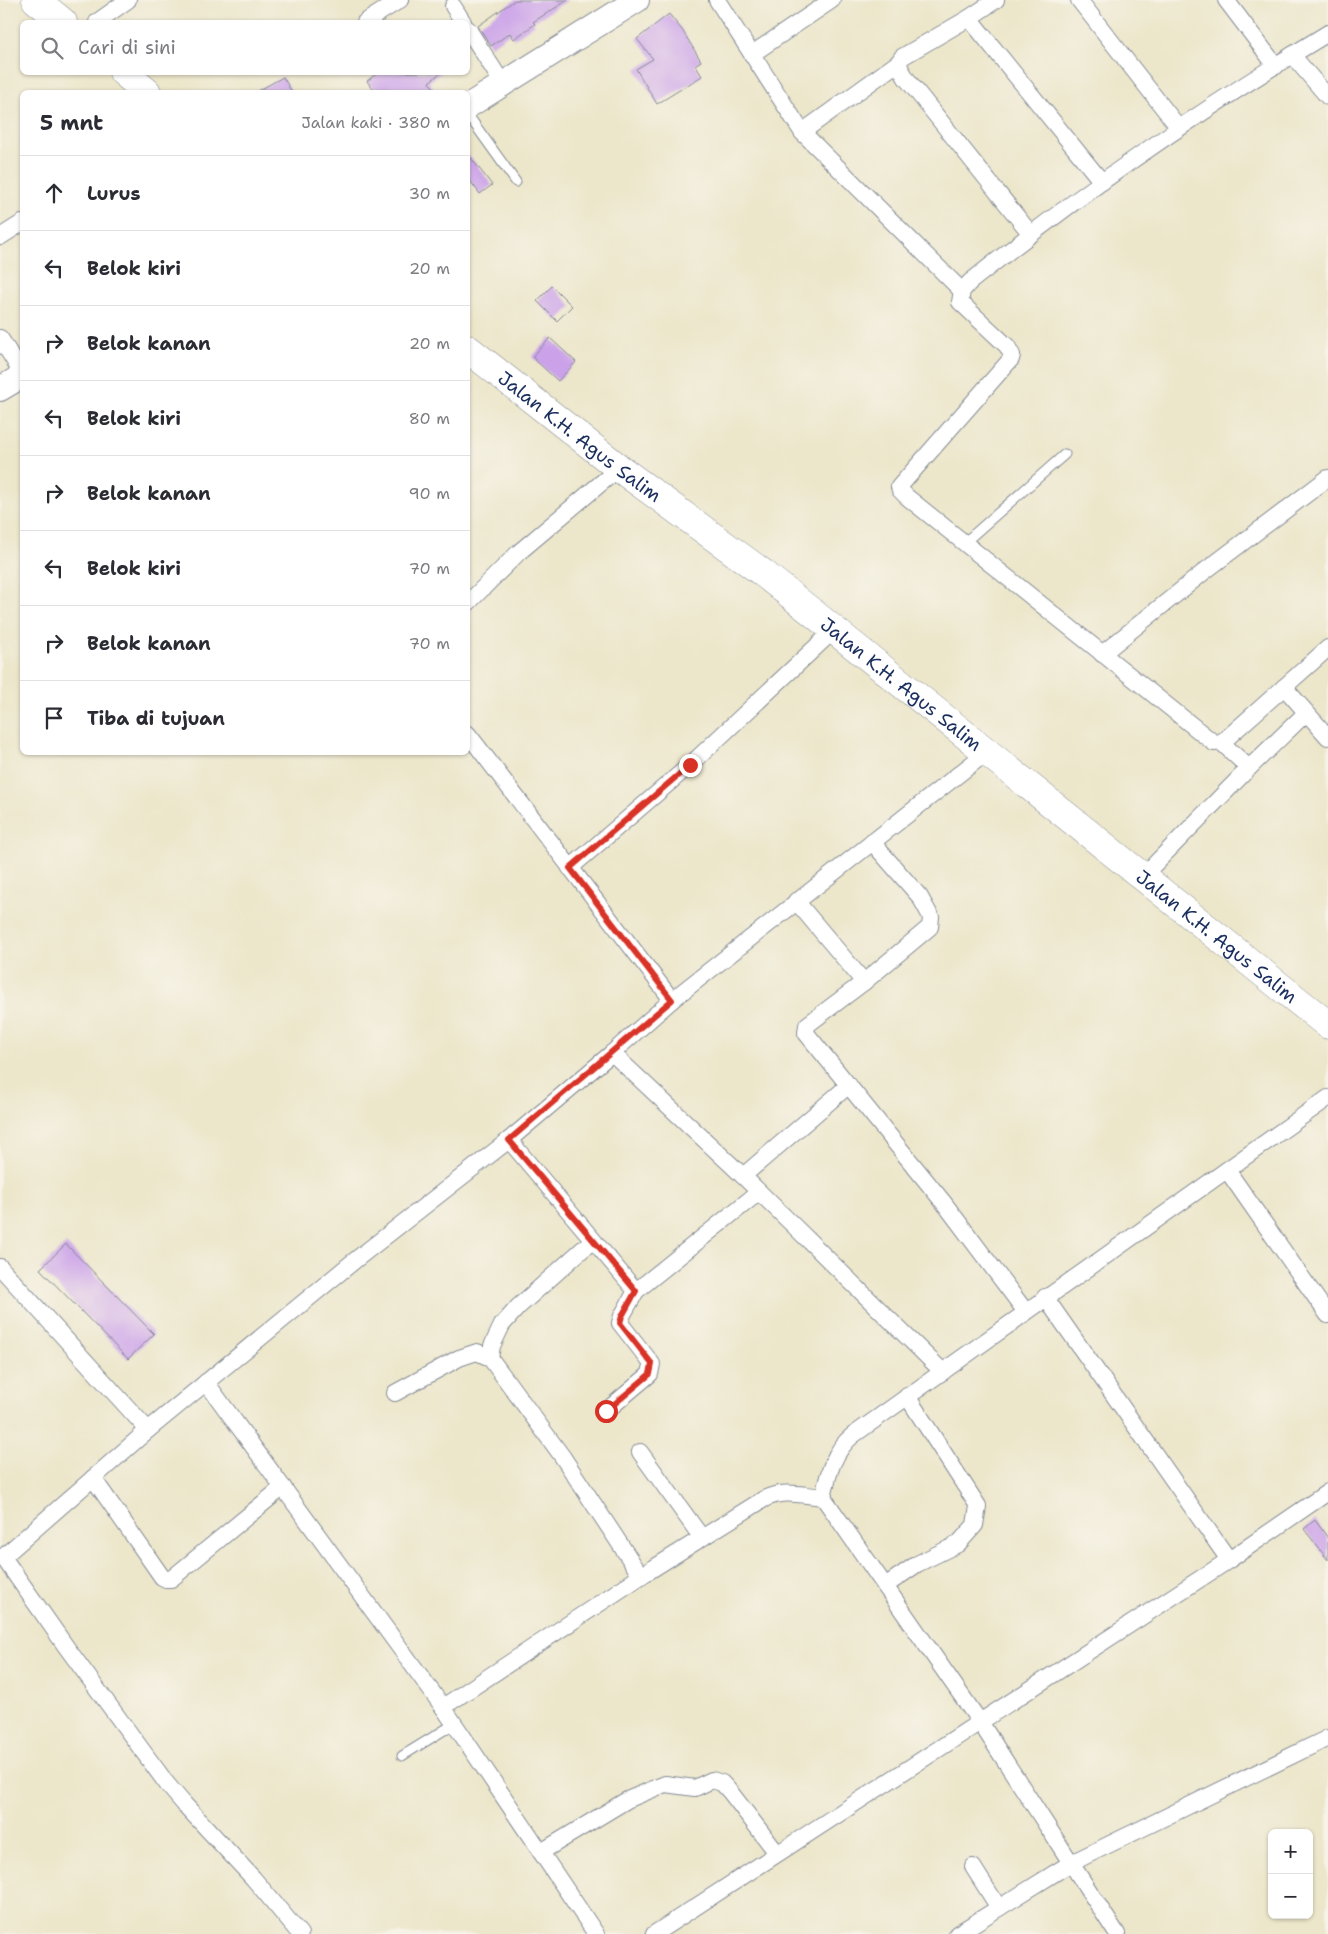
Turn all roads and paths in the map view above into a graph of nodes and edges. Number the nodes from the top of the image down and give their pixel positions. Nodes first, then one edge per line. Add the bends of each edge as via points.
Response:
1 (36, 0) edge
2 (128, 0) edge
3 (400, 0) edge
4 (637, 0) edge
5 (717, 0) edge
6 (832, 0) edge
7 (996, 0) edge
8 (1079, 0) edge
9 (1226, 0) edge
10 (453, 6) dead end
11 (969, 18) junction
12 (61, 20) edge
13 (100, 20) edge
14 (368, 20) edge
15 (462, 20) edge
16 (470, 32) edge
17 (1328, 33) edge
18 (752, 54) junction
19 (1292, 55) junction
20 (898, 62) junction
21 (1276, 66) junction
22 (127, 75) edge
23 (503, 84) junction
24 (145, 90) edge
25 (1328, 98) edge
26 (470, 105) edge
27 (470, 118) edge
28 (1179, 128) junction
29 (802, 132) junction
30 (516, 182) dead end
31 (1102, 182) junction
32 (20, 224) edge
33 (1030, 234) junction
34 (0, 237) edge
35 (962, 291) junction
36 (0, 338) edge
37 (470, 352) edge
38 (20, 371) edge
39 (20, 375) edge
40 (0, 389) edge
41 (1065, 454) dead end
42 (619, 468) junction
43 (1328, 478) edge
44 (964, 543) junction
45 (470, 601) edge
46 (834, 630) junction
47 (1328, 648) edge
48 (1102, 654) junction
49 (1284, 687) junction
50 (1306, 713) junction
51 (470, 737) edge
52 (1328, 737) edge
53 (1221, 742) junction
54 (987, 752) junction
55 (1249, 768) junction
56 (872, 842) junction
57 (570, 868) junction
58 (1142, 877) junction
59 (796, 902) junction
60 (864, 982) junction
61 (672, 1000) junction
62 (1328, 1026) edge
63 (612, 1053) junction
64 (849, 1085) junction
65 (1328, 1098) edge
66 (509, 1140) junction
67 (1227, 1170) junction
68 (743, 1176) junction
69 (759, 1192) junction
70 (594, 1240) junction
71 (0, 1267) edge
72 (636, 1291) junction
73 (1046, 1297) junction
74 (1026, 1312) junction
75 (1328, 1315) edge
76 (490, 1358) junction
77 (943, 1372) junction
78 (206, 1382) junction
79 (395, 1393) dead end
80 (907, 1396) junction
81 (606, 1411) dead end
82 (148, 1430) junction
83 (640, 1452) dead end
84 (93, 1478) junction
85 (283, 1488) junction
86 (1328, 1492) edge
87 (823, 1497) junction
88 (702, 1538) junction
89 (2, 1558) edge
90 (1229, 1560) junction
91 (641, 1576) junction
92 (885, 1586) junction
93 (443, 1708) junction
94 (980, 1722) junction
95 (454, 1724) junction
96 (1328, 1738) edge
97 (402, 1756) dead end
98 (541, 1852) junction
99 (777, 1853) junction
100 (1071, 1863) junction
101 (973, 1866) dead end
102 (999, 1908) junction
103 (300, 1934) edge
104 (596, 1934) edge
105 (654, 1934) edge
106 (957, 1934) edge
107 (1117, 1934) edge

1 - 12 highway
2 - 13 street
3 - 14 street
4 - 23 main road
5 - 18 street
6 - 18 street
7 - 11 street
8 - 28 street
9 - 21 street
10 - 15 street
11 - 20 street
11 - 31 street
16 - 23 street
17 - 19 street
18 - 29 street
19 - 21 street
19 - 25 street
20 - 29 street
20 - 33 street via 906,78
21 - 28 street
22 - 24 highway
23 - 26 main road
27 - 30 lane
28 - 31 street
29 - 35 street
31 - 33 street
32 - 34 street
33 - 35 street
35 - 44 street via 961,304 1007,346 1011,359 900,490
36 - 38 street
37 - 42 highway, Jalan K.H. Agus Salim
39 - 40 main road
41 - 44 lane
42 - 45 street via 518,552
42 - 46 highway, Jalan K.H. Agus Salim
43 - 48 street
44 - 48 street
46 - 54 highway, Jalan K.H. Agus Salim
46 - 57 street via 690,765
47 - 49 street
48 - 53 street via 1214,743
49 - 50 street
49 - 53 street
50 - 52 street
50 - 55 street
51 - 57 street
53 - 55 street
54 - 56 street
54 - 58 highway, Jalan K.H. Agus Salim
55 - 58 street
56 - 59 street
56 - 60 street via 920,898 931,917 930,927
57 - 61 street
58 - 62 highway, Jalan K.H. Agus Salim
59 - 60 street
59 - 61 street
60 - 64 street via 807,1025 806,1032
61 - 63 street
63 - 66 street
63 - 68 street
64 - 68 street
64 - 74 street
65 - 67 street
66 - 70 street
66 - 78 street
67 - 73 street
67 - 75 street
68 - 69 street
69 - 72 street
69 - 77 street
70 - 72 street
70 - 76 street via 502,1325
71 - 82 street
72 - 81 street via 620,1323 652,1368 650,1374
73 - 74 street
73 - 90 street
74 - 77 street
76 - 79 street via 477,1352 459,1358
76 - 91 street via 562,1456
77 - 80 street
78 - 82 street
78 - 85 street
80 - 87 street via 844,1442 831,1467
80 - 92 street via 978,1506 975,1525 958,1544 917,1564
82 - 84 street
83 - 88 street
84 - 85 street via 166,1579
84 - 89 street
85 - 93 street
86 - 90 street
87 - 88 street via 775,1494
87 - 92 street
88 - 91 street
89 - 103 street via 173,1790
90 - 94 street
91 - 93 street
92 - 94 street
93 - 95 street
94 - 99 street
94 - 100 street
95 - 97 lane
95 - 98 street
96 - 100 street
98 - 99 street via 627,1800 665,1784 695,1788 712,1780 722,1783 731,1793
98 - 104 street
99 - 105 street
100 - 102 street
100 - 107 street
101 - 102 street
102 - 106 street

